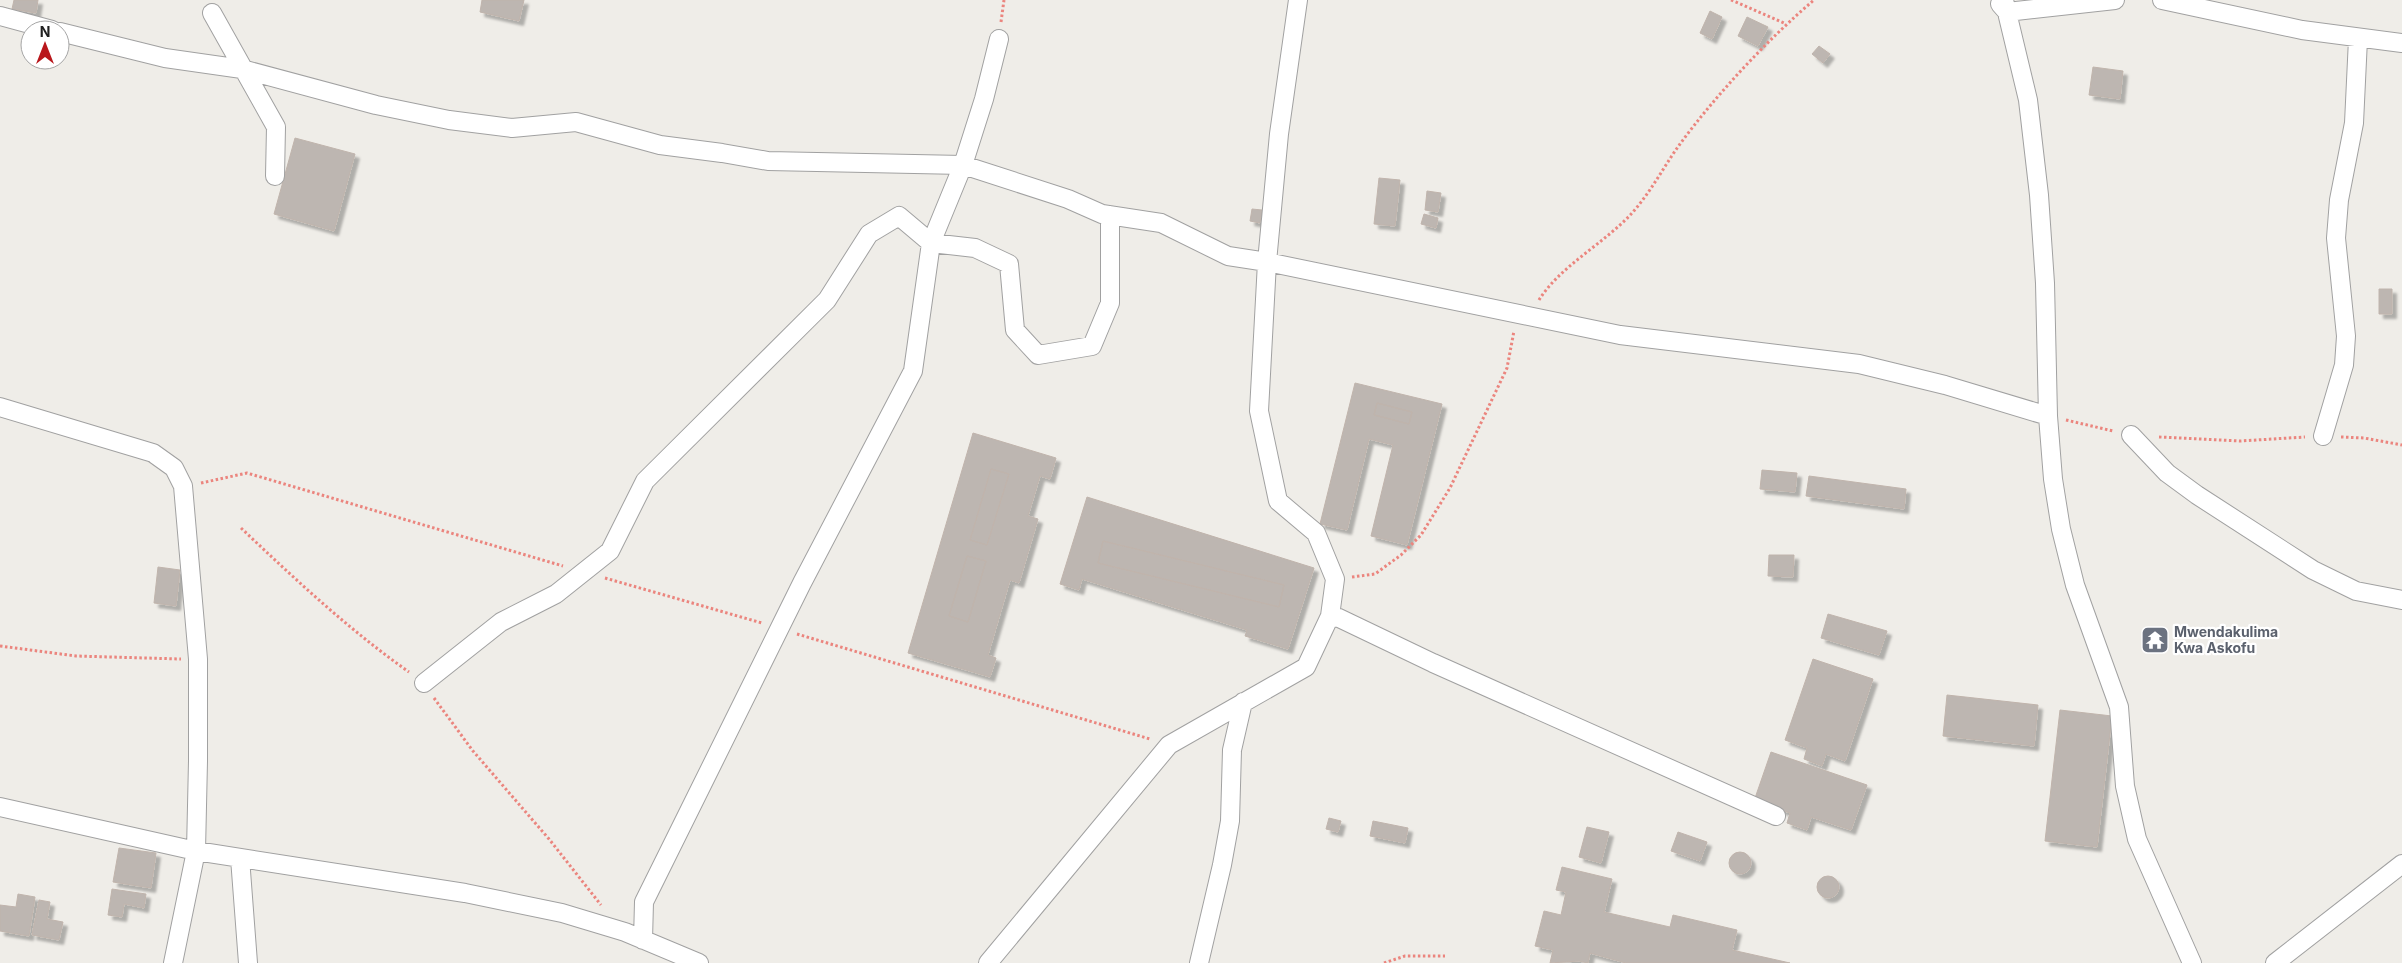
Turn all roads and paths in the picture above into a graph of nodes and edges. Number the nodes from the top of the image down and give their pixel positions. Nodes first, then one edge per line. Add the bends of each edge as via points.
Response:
1 (1298, 0) edge
2 (1731, 0) edge
3 (1814, 0) edge
4 (2115, 0) edge
5 (2162, 0) edge
6 (2003, 4) edge
7 (212, 13) dead end
8 (0, 16) edge
9 (20, 21) edge
10 (1786, 24) junction
11 (70, 34) edge
12 (999, 39) dead end
13 (2358, 39) junction
14 (2402, 43) edge
15 (242, 69) junction
16 (963, 165) junction
17 (275, 176) dead end
18 (1110, 216) junction
19 (931, 243) junction
20 (1267, 262) junction
21 (1523, 315) junction
22 (0, 407) edge
23 (2048, 416) junction
24 (2131, 435) junction
25 (2324, 436) junction
26 (2402, 445) edge
27 (183, 486) junction
28 (241, 528) dead end
29 (584, 572) junction
30 (1334, 579) junction
31 (2402, 600) edge
32 (1330, 616) junction
33 (780, 629) junction
34 (0, 646) edge
35 (198, 659) junction
36 (424, 683) junction
37 (1243, 702) junction
38 (1169, 745) junction
39 (0, 807) edge
40 (1776, 816) dead end
41 (196, 851) junction
42 (240, 858) junction
43 (2402, 864) edge
44 (603, 908) dead end
45 (643, 940) junction
46 (1445, 956) dead end
47 (173, 963) edge
48 (248, 963) edge
49 (699, 963) edge
50 (988, 963) edge
51 (1199, 963) edge
52 (1384, 963) edge
53 (2192, 963) edge
54 (2275, 963) edge

1 - 20 street via 1279,134
2 - 10 path
3 - 10 path
4 - 6 street
5 - 13 street
6 - 23 street via 2028,100 2039,195
7 - 15 street
8 - 9 street
10 - 21 path via 1708,109 1622,224 1546,289
11 - 15 street via 165,58
12 - 16 street
13 - 14 street
13 - 25 street via 2354,123 2336,238 2346,336 2344,365
15 - 16 street via 449,120 512,128 576,122 660,145 768,161
15 - 17 street via 276,127
16 - 18 street
16 - 19 street
18 - 19 street via 1110,303 1092,346 1038,355 1015,330 1009,264 976,248
18 - 20 street via 1161,223 1228,256
19 - 29 street via 899,216 869,234 827,300 645,480 610,551
19 - 33 street via 913,370
20 - 21 street
20 - 30 street via 1259,411 1274,483 1278,501 1316,532
21 - 23 street via 1620,335 1859,364 1945,385
21 - 30 path via 1506,368 1450,488 1421,535 1375,574
22 - 27 street via 153,453 174,468
23 - 24 path
23 - 53 street via 2061,529 2075,585 2118,707 2125,786 2138,839
24 - 25 path via 2240,441
24 - 31 street via 2167,473 2313,570 2356,591
25 - 26 path via 2364,438
27 - 29 path via 247,473
27 - 35 street
28 - 36 path via 310,594 371,645
29 - 33 path
29 - 36 street via 556,594 501,622
30 - 32 street
32 - 37 street via 1306,667
32 - 40 street
33 - 38 path
33 - 45 street via 644,902
34 - 35 path via 76,656
35 - 41 street
36 - 44 path via 473,751
37 - 38 street
37 - 51 street via 1232,750 1230,821
38 - 50 street
39 - 41 street
41 - 42 street
41 - 47 street
42 - 45 street via 465,893 553,911
42 - 48 street
43 - 54 street
45 - 49 street
46 - 52 path via 1405,956

